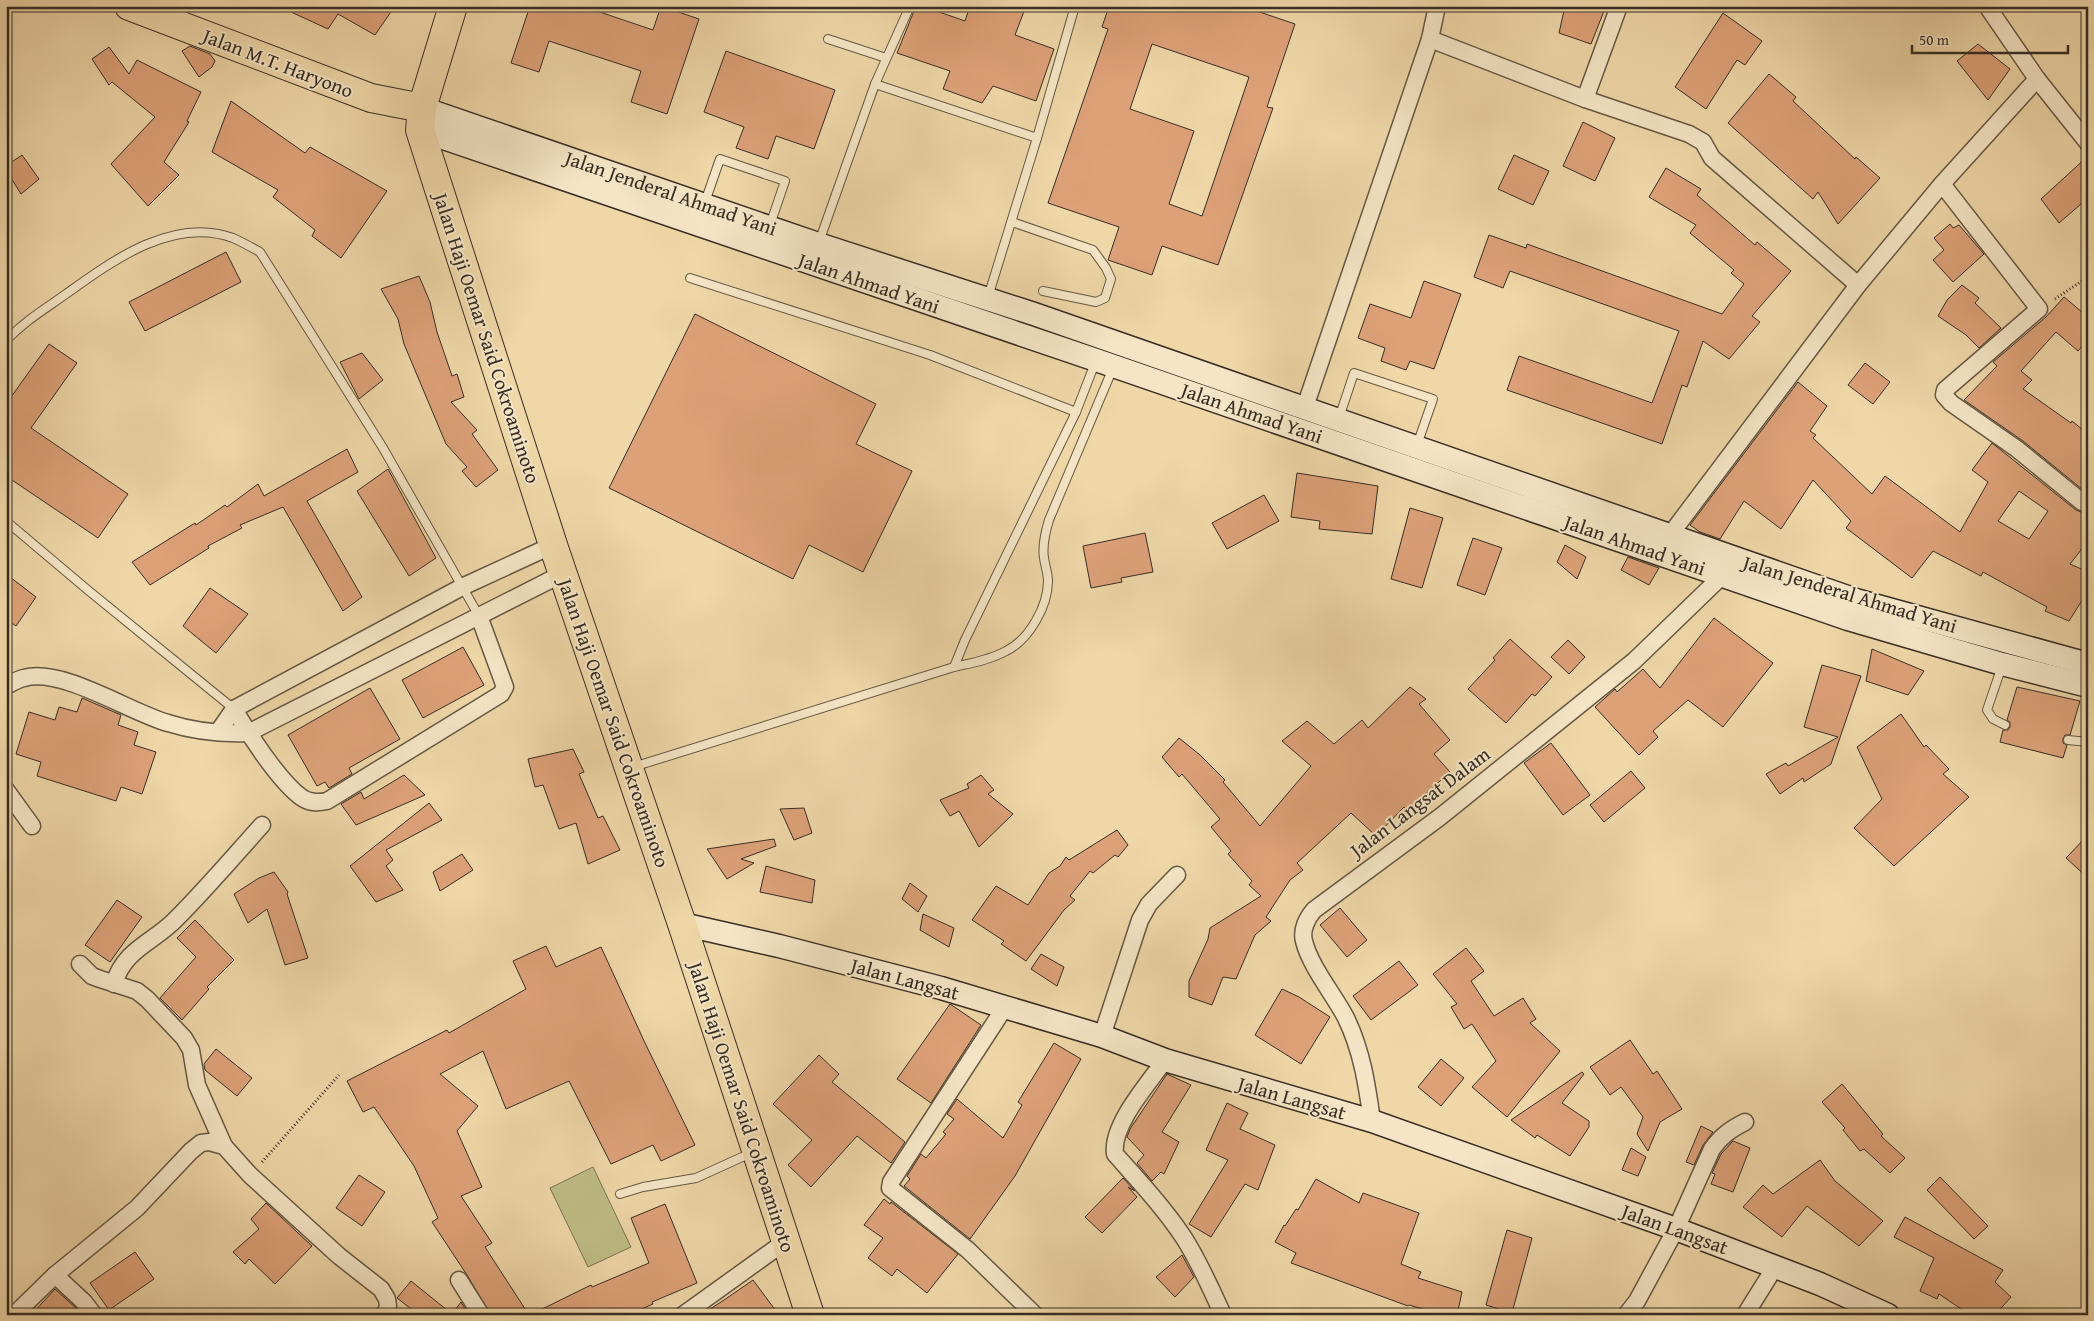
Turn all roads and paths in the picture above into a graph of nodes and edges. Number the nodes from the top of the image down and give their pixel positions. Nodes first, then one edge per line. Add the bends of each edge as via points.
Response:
1 (129, 6) edge
2 (453, 6) edge
3 (910, 6) edge
4 (1075, 6) edge
5 (1437, 6) edge
6 (1620, 6) edge
7 (1987, 6) edge
8 (828, 39) dead end
9 (1430, 39) junction
10 (886, 58) junction
11 (2037, 79) junction
12 (875, 84) junction
13 (1586, 99) junction
14 (421, 119) junction
15 (1037, 138) junction
16 (2088, 143) edge
17 (1942, 184) junction
18 (704, 204) junction
19 (1012, 222) junction
20 (769, 227) junction
21 (815, 254) junction
22 (2088, 277) edge
23 (690, 278) dead end
24 (1858, 285) junction
25 (1043, 290) dead end
26 (2039, 309) junction
27 (984, 310) junction
28 (1034, 314) junction
29 (1027, 337) junction
30 (6, 342) edge
31 (1105, 363) junction
32 (1305, 407) junction
33 (1076, 412) junction
34 (1338, 419) junction
35 (1417, 446) junction
36 (2082, 502) dead end
37 (6, 520) edge
38 (1670, 535) junction
39 (553, 545) junction
40 (564, 573) junction
41 (1723, 576) junction
42 (462, 587) junction
43 (479, 616) junction
44 (2002, 664) junction
45 (2088, 664) edge
46 (954, 667) junction
47 (6, 686) edge
48 (2088, 686) edge
49 (234, 709) junction
50 (2005, 725) dead end
51 (218, 732) junction
52 (248, 733) junction
53 (2068, 740) dead end
54 (2088, 742) edge
55 (629, 768) junction
56 (6, 790) edge
57 (262, 825) dead end
58 (32, 826) dead end
59 (1177, 874) dead end
60 (682, 924) junction
61 (80, 964) dead end
62 (114, 984) junction
63 (1005, 1007) junction
64 (1102, 1036) junction
65 (1165, 1060) junction
66 (339, 1075) dead end
67 (1372, 1121) junction
68 (1745, 1122) dead end
69 (224, 1146) junction
70 (756, 1152) junction
71 (250, 1175) junction
72 (620, 1194) dead end
73 (1676, 1229) junction
74 (786, 1241) junction
75 (1775, 1267) junction
76 (55, 1275) junction
77 (459, 1280) dead end
78 (14, 1315) edge
79 (94, 1315) edge
80 (385, 1315) edge
81 (481, 1315) edge
82 (683, 1315) edge
83 (810, 1315) edge
84 (1035, 1315) edge
85 (1223, 1315) edge
86 (1626, 1315) edge
87 (1745, 1315) edge
88 (1888, 1315) edge

1 - 14 highway, Jalan M.T. Haryono
2 - 14 highway
3 - 10 lane
4 - 15 lane
5 - 9 street
6 - 13 street
7 - 11 street
8 - 10 lane
9 - 13 street
9 - 32 street
10 - 12 lane
11 - 16 street
11 - 17 street
12 - 15 lane
12 - 21 lane
13 - 24 street via 1689,134 1703,142 1712,158
14 - 18 main road, Jalan Jenderal Ahmad Yani
14 - 21 main road, Jalan Ahmad Yani
14 - 39 highway, Jalan Haji Oemar Said Cokroaminoto
15 - 19 lane
17 - 24 street
17 - 26 street
18 - 20 main road, Jalan Jenderal Ahmad Yani
18 - 20 lane via 720,159 785,182
19 - 25 lane via 1093,250 1111,279 1105,298 1096,302
19 - 27 lane
20 - 21 main road, Jalan Jenderal Ahmad Yani
21 - 27 main road, Jalan Ahmad Yani
22 - 26 path
23 - 33 lane via 930,355
24 - 38 street
26 - 36 street via 1945,390 1944,395 2018,449
27 - 28 main road, Jalan Jenderal Ahmad Yani
27 - 29 main road, Jalan Ahmad Yani
28 - 29 main road
28 - 32 main road, Jalan Jenderal Ahmad Yani
29 - 31 main road, Jalan Ahmad Yani
30 - 42 lane via 18,328 98,270 155,242 182,234 209,233 232,238 260,252 383,448
31 - 33 lane
31 - 41 main road, Jalan Ahmad Yani
31 - 46 lane via 1044,539 1048,591 1042,608 1023,637 1007,651
32 - 34 main road, Jalan Jenderal Ahmad Yani
33 - 46 lane
34 - 35 main road, Jalan Jenderal Ahmad Yani
34 - 35 lane via 1354,373 1433,399
35 - 38 main road, Jalan Jenderal Ahmad Yani
37 - 49 lane
38 - 45 main road, Jalan Jenderal Ahmad Yani via 1856,600
39 - 40 highway, Jalan Haji Oemar Said Cokroaminoto
39 - 42 street
40 - 43 street
40 - 55 highway, Jalan Haji Oemar Said Cokroaminoto
41 - 44 main road, Jalan Ahmad Yani via 1848,619
41 - 67 street, Jalan Langsat Dalam via 1634,661 1440,817 1308,917 1303,940 1346,1018 1357,1046 1366,1075
42 - 43 lane
42 - 49 street
43 - 52 street
43 - 52 street via 505,687 501,694 327,802 315,803 290,788
44 - 48 main road, Jalan Ahmad Yani
44 - 50 lane via 1987,710 1993,719
46 - 55 lane
47 - 51 street via 24,678 68,682 168,723
49 - 51 street
49 - 52 street
51 - 52 street
53 - 54 lane
55 - 60 highway, Jalan Haji Oemar Said Cokroaminoto
56 - 58 street
57 - 62 street via 175,920 129,956 117,973
59 - 64 street via 1149,904 1140,920
60 - 63 main road, Jalan Langsat via 779,946
60 - 70 highway, Jalan Haji Oemar Said Cokroaminoto
61 - 62 street via 92,976
62 - 69 street via 137,991 147,998 184,1038 191,1050 197,1085
63 - 64 main road, Jalan Langsat
63 - 84 street via 890,1188 968,1250
64 - 65 main road, Jalan Langsat
65 - 67 main road, Jalan Langsat
65 - 85 street via 1120,1127 1114,1144 1115,1154 1184,1238
66 - 71 path
67 - 73 main road, Jalan Langsat
68 - 73 street via 1718,1139
69 - 71 street
69 - 76 street via 209,1142 191,1150 137,1208
70 - 72 lane via 696,1178
70 - 74 highway, Jalan Haji Oemar Said Cokroaminoto
71 - 80 street via 339,1256 381,1289 387,1299
73 - 75 main road, Jalan Langsat
73 - 86 street via 1638,1301
74 - 82 street
74 - 83 highway, Jalan Haji Oemar Said Cokroaminoto
75 - 87 street
75 - 88 main road, Jalan Langsat
76 - 78 street
76 - 79 street
77 - 81 street

